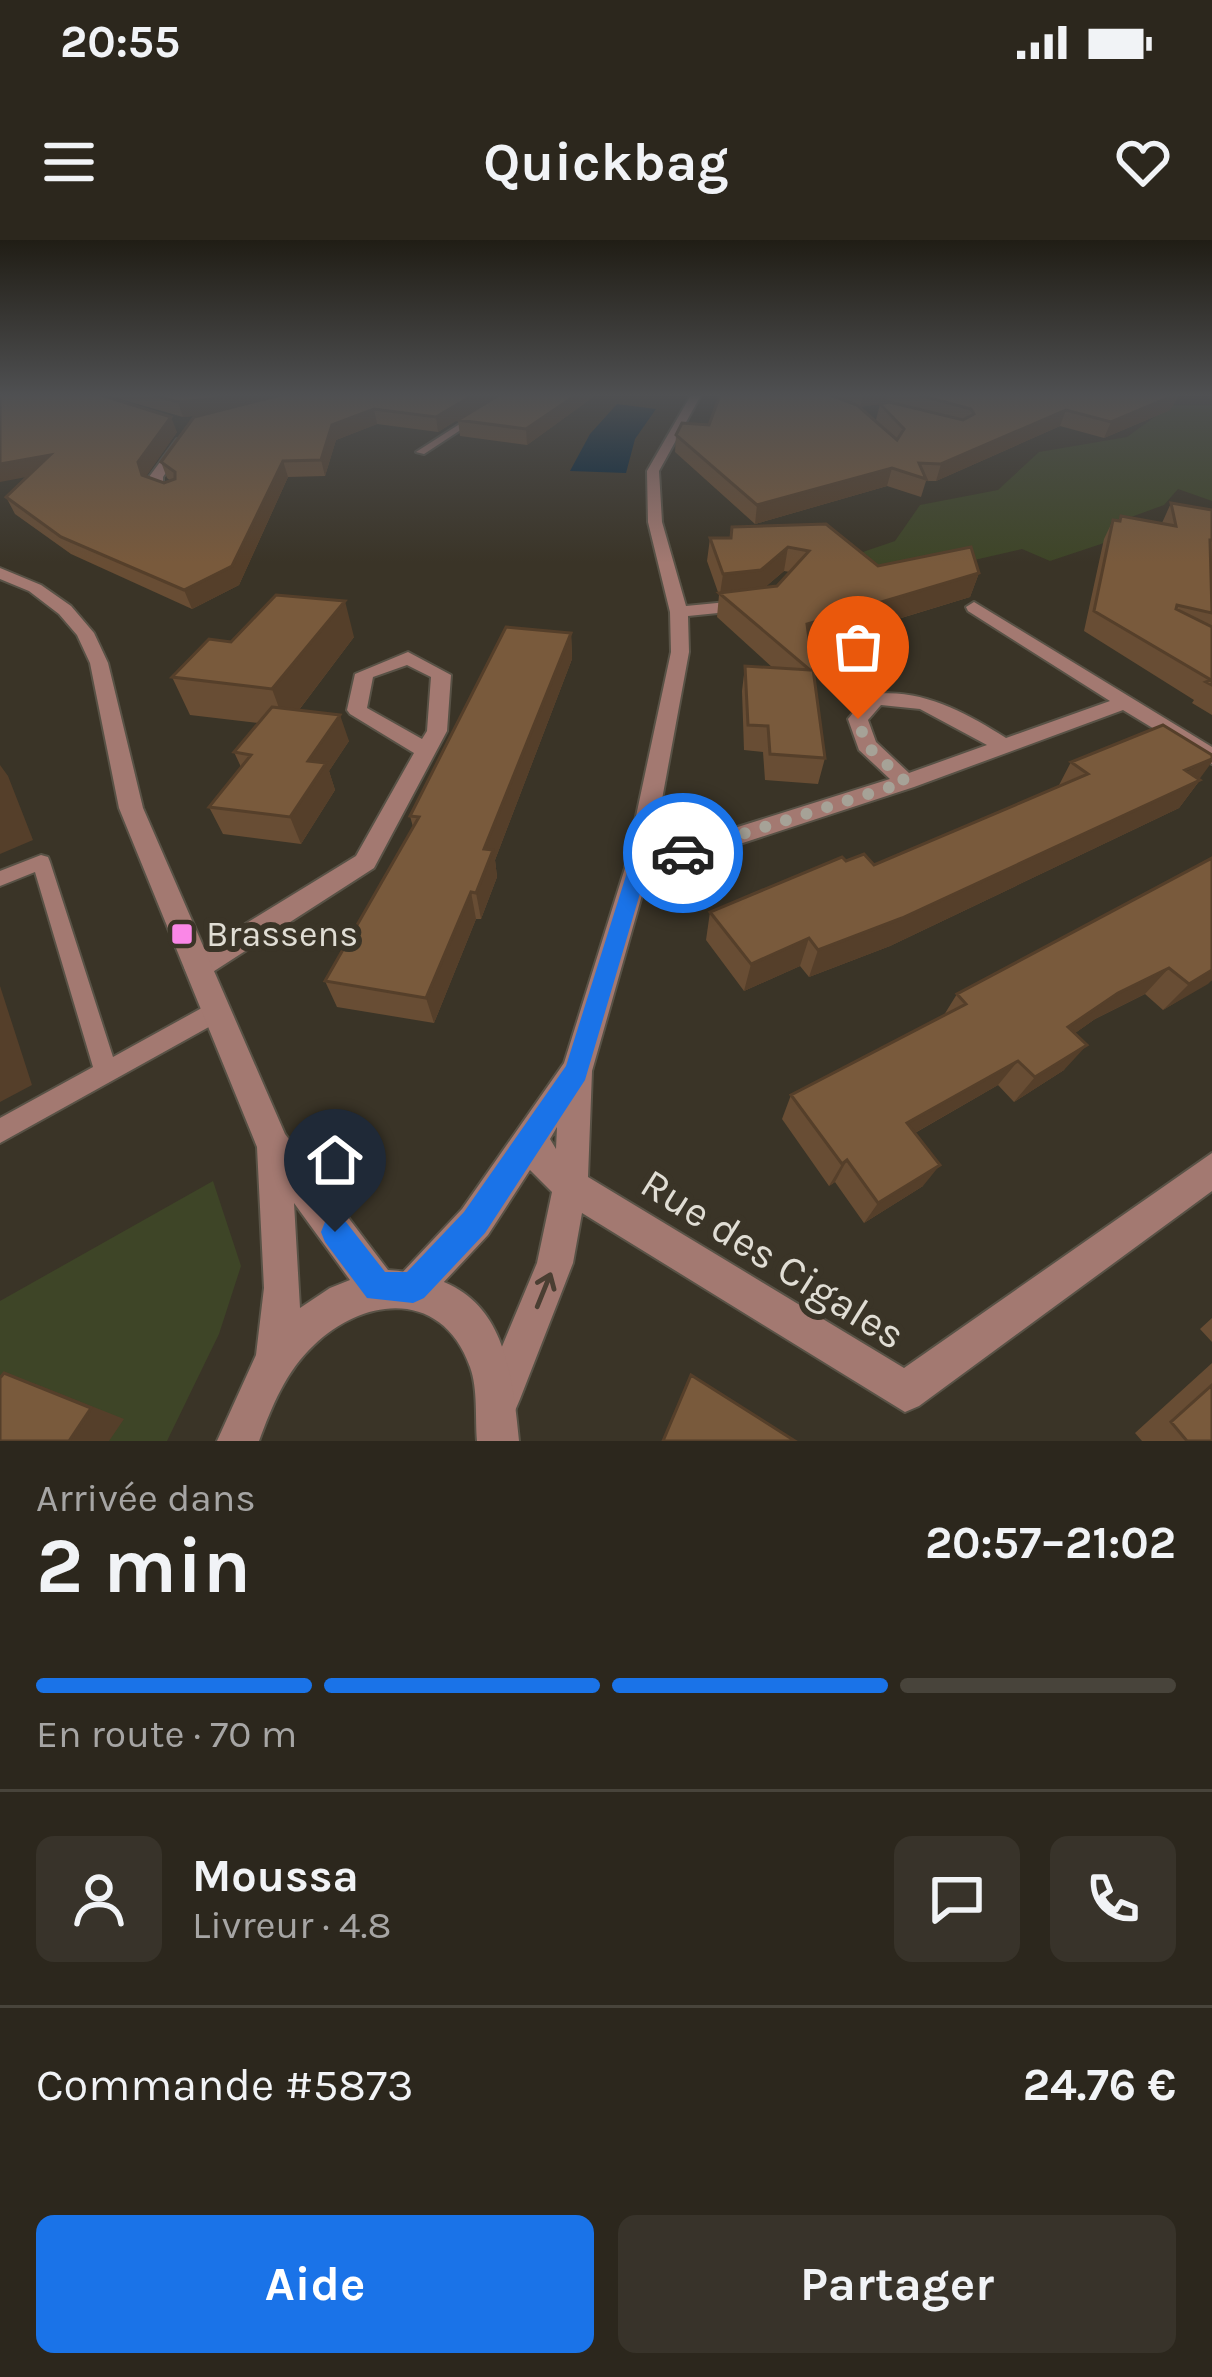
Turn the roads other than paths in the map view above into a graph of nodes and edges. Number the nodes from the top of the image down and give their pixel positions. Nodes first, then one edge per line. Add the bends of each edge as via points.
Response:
1 (175, 451) edge
2 (664, 451) edge
3 (172, 492) edge
4 (0, 573) edge
5 (764, 603) edge
6 (974, 607) dead end
7 (679, 612) junction
8 (1126, 702) junction
9 (1003, 746) junction
10 (426, 751) dead end
11 (1212, 757) edge
12 (906, 782) junction
13 (637, 868) junction
14 (0, 879) edge
15 (198, 967) junction
16 (217, 1011) junction
17 (577, 1071) junction
18 (106, 1072) junction
19 (0, 1131) edge
20 (531, 1139) junction
21 (273, 1146) junction
22 (1212, 1170) edge
23 (570, 1186) junction
24 (396, 1287) junction
25 (276, 1356) junction
26 (500, 1399) junction
27 (238, 1441) edge
28 (498, 1441) edge

1 - 3 street via 156,477
2 - 7 street via 652,471 655,522
4 - 15 street via 35,588 85,633 131,808
5 - 7 street
6 - 8 street
7 - 13 street via 680,652
8 - 9 street
8 - 11 street
9 - 12 street
9 - 12 street via 950,711 908,697 875,699 858,719 866,745
10 - 15 street via 365,862
12 - 13 street
13 - 17 street
14 - 18 lane via 41,862
15 - 16 street
16 - 18 lane
16 - 21 street
17 - 20 street
17 - 23 street
18 - 19 lane
20 - 23 street, Rue des Cigales
20 - 24 street via 475,1222
21 - 24 street
21 - 25 street via 283,1288
22 - 23 street, Rue des Cigales via 905,1392
26 -> 23 street via 555,1263
24 - 25 street via 342,1299 306,1322
24 - 26 street via 455,1306 485,1344
25 - 27 street via 247,1406
26 - 28 street

